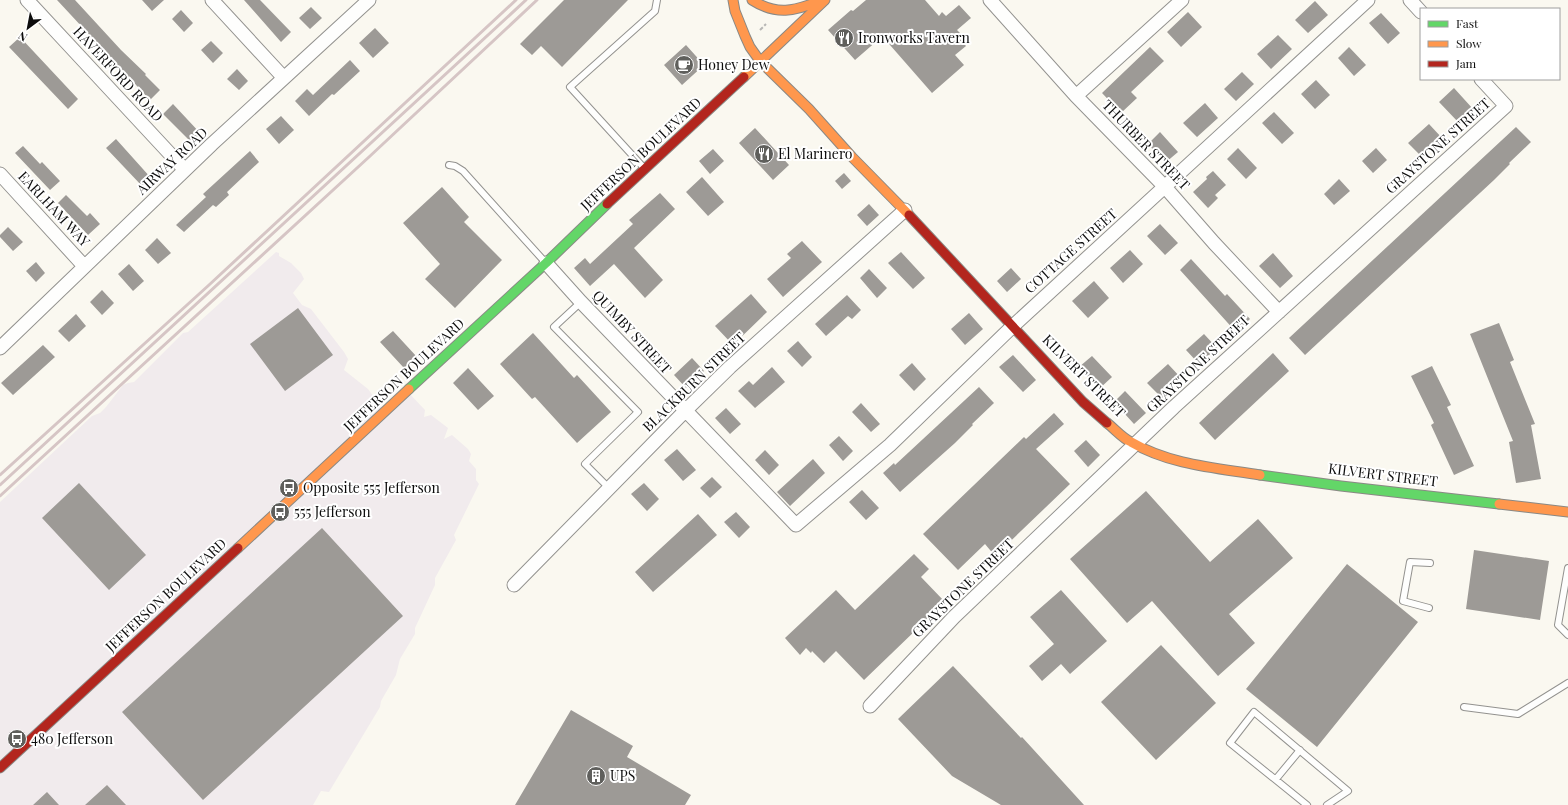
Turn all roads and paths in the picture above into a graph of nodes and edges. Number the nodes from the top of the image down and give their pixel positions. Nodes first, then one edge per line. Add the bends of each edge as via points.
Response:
1 (27, 0) edge
2 (212, 0) edge
3 (369, 0) edge
4 (657, 0) edge
5 (721, 0) edge
6 (752, 0) edge
7 (822, 0) edge
8 (825, 0) edge
9 (990, 0) edge
10 (1182, 0) edge
11 (1368, 0) edge
12 (1410, 0) edge
13 (734, 4) edge
14 (1420, 11) edge
15 (760, 60) junction
16 (284, 78) junction
17 (1483, 80) edge
18 (1076, 96) junction
19 (449, 165) dead end
20 (645, 169) junction
21 (185, 170) junction
22 (0, 174) edge
23 (1165, 187) junction
24 (905, 210) junction
25 (546, 263) junction
26 (84, 266) junction
27 (581, 302) junction
28 (1279, 312) junction
29 (1012, 326) junction
30 (0, 348) edge
31 (685, 411) junction
32 (1135, 445) junction
33 (609, 488) junction
34 (1568, 512) edge
35 (796, 525) joint
36 (1430, 563) dead end
37 (1568, 568) edge
38 (514, 585) dead end
39 (1429, 608) dead end
40 (1568, 635) edge
41 (1568, 683) edge
42 (870, 706) dead end
43 (1464, 707) dead end
44 (1300, 750) junction
45 (0, 768) edge
46 (1276, 779) junction
47 (1307, 805) edge
48 (1327, 805) edge

1 - 21 street, HAVERFORD ROAD
2 - 16 street
3 - 16 street, AIRWAY ROAD
4 - 20 lane via 655,11 570,88
5 - 13 street
6 - 7 main road via 766,9 783,12 801,9
8 - 15 main road, JEFFERSON BOULEVARD
9 - 18 street, THURBER STREET
10 - 18 street
11 - 23 street, COTTAGE STREET
12 - 14 street
13 - 15 main road, KILVERT STREET via 750,48
15 - 20 main road, JEFFERSON BOULEVARD
15 - 24 main road, KILVERT STREET
16 - 21 street, AIRWAY ROAD
17 - 28 street, GRAYSTONE STREET via 1506,106
18 - 23 street, THURBER STREET
19 - 25 lane via 463,171
20 - 25 main road, JEFFERSON BOULEVARD
21 - 26 street, AIRWAY ROAD
22 - 26 street, EARLHAM WAY
23 - 28 street, THURBER STREET
23 - 29 street, COTTAGE STREET
24 - 29 main road, KILVERT STREET
24 - 31 street, BLACKBURN STREET via 730,367
25 - 27 street, QUIMBY STREET
25 - 45 main road, JEFFERSON BOULEVARD
26 - 30 street, AIRWAY ROAD
27 - 31 street, QUIMBY STREET
27 - 33 lane via 554,326 638,412 585,464
28 - 32 street, GRAYSTONE STREET
29 - 32 main road, KILVERT STREET via 1083,402
29 - 35 street, COTTAGE STREET via 890,445
31 - 33 street, BLACKBURN STREET
31 - 35 street, QUIMBY STREET
32 - 34 main road, KILVERT STREET via 1193,465 1223,470
32 - 42 street, GRAYSTONE STREET via 954,617
33 - 38 street, BLACKBURN STREET
36 - 39 lane via 1410,562 1403,601
37 - 40 lane via 1558,625
41 - 43 lane via 1518,714
44 - 46 lane
44 - 46 lane via 1254,712 1230,743
44 - 48 lane via 1348,791
46 - 47 lane

